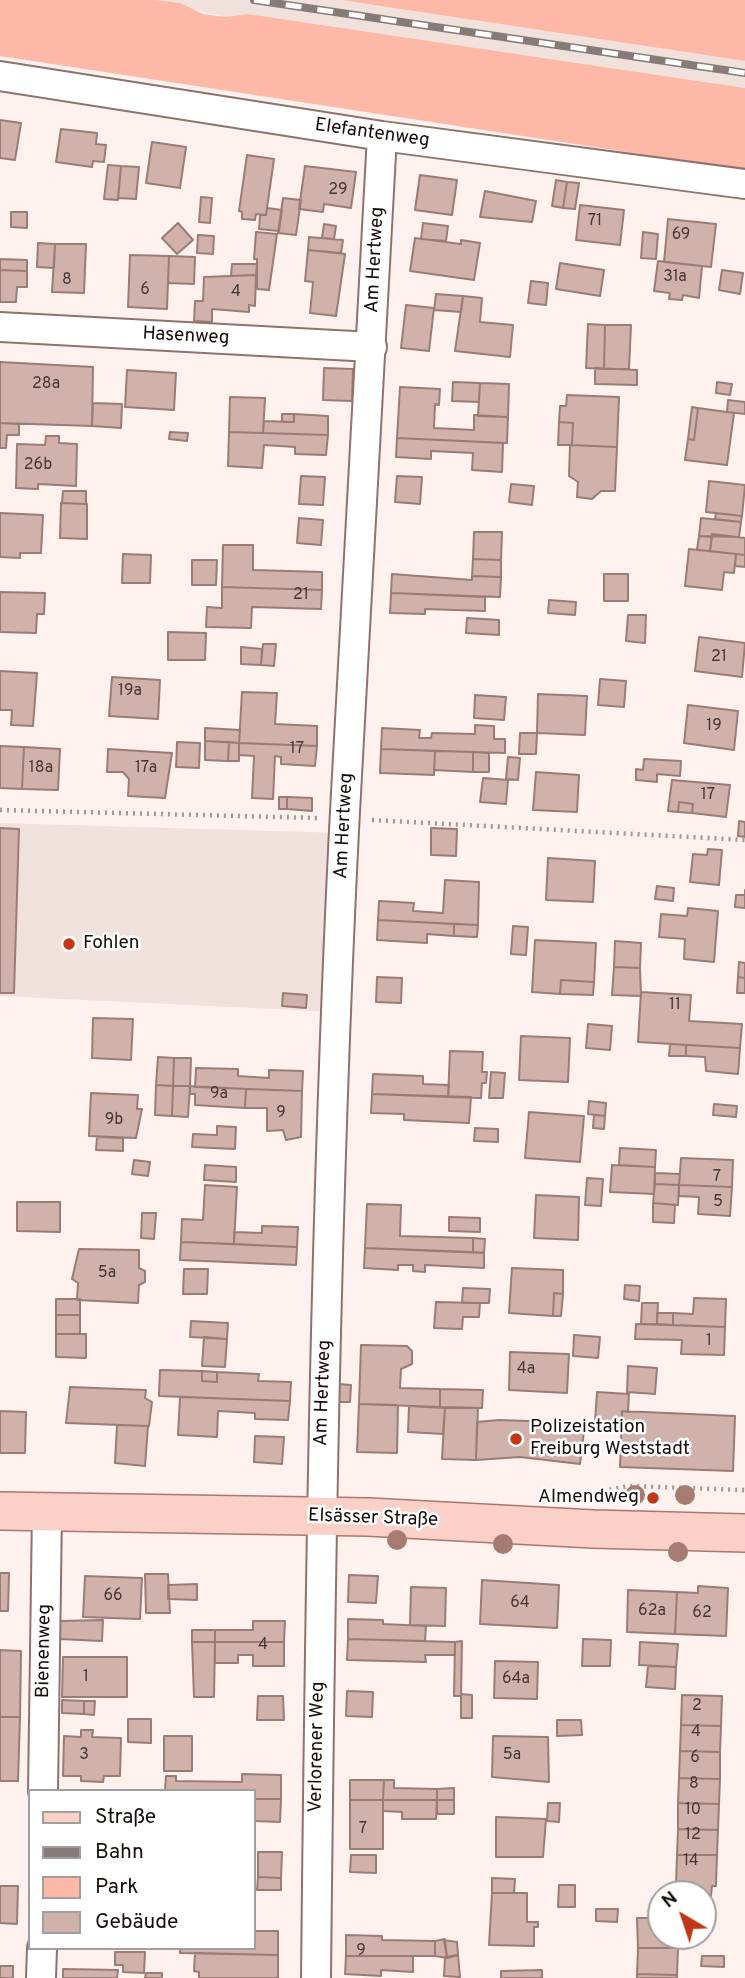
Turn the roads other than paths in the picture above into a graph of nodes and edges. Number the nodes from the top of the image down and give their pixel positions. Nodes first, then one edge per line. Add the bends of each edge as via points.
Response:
1 (0, 76) edge
2 (382, 136) junction
3 (745, 184) edge
4 (0, 327) edge
5 (372, 347) junction
6 (0, 1511) edge
7 (47, 1511) junction
8 (321, 1516) junction
9 (745, 1532) edge
10 (43, 1789) edge
11 (42, 1950) edge
12 (41, 1978) edge
13 (316, 1978) edge

1 - 2 street, Elefantenweg
2 - 3 street, Elefantenweg
2 - 5 street, Am Hertweg
4 - 5 street, Hasenweg
5 - 8 street, Am Hertweg via 344,833
6 - 7 main road, Elsässer Straße
7 - 8 main road, Elsässer Straße
7 - 10 street, Bienenweg
8 - 9 main road, Elsässer Straße
8 - 13 street, Verlorener Weg
11 - 12 street

